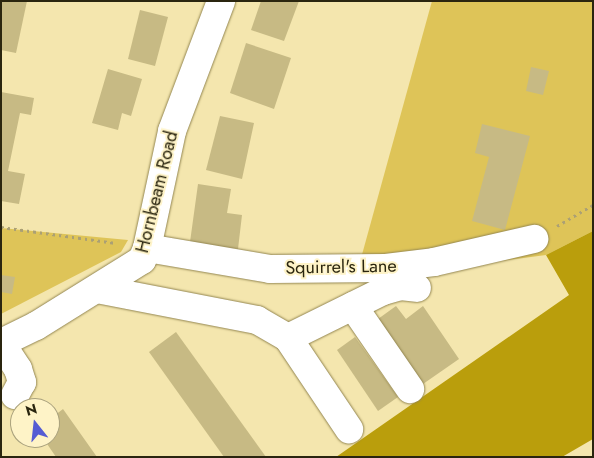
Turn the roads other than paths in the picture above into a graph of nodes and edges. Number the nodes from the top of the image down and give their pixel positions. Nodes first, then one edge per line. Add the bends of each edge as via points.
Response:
1 (221, 1) edge
2 (534, 239) road end
3 (147, 248) junction
4 (417, 288) dead end
5 (97, 289) junction
6 (354, 306) junction
7 (288, 338) junction
8 (1, 343) edge
9 (410, 389) dead end
10 (15, 395) dead end
11 (349, 429) dead end

1 - 3 street, Hornbeam Road via 172,131
2 - 3 street, Squirrel's Lane via 434,262 386,268 270,269
3 - 5 street, Hornbeam Road via 142,260
4 - 6 street via 401,286 383,291
5 - 7 street via 257,320
5 - 8 street, Hornbeam Road
6 - 7 street
6 - 9 street
7 - 11 street
8 - 10 street via 18,369 22,382

